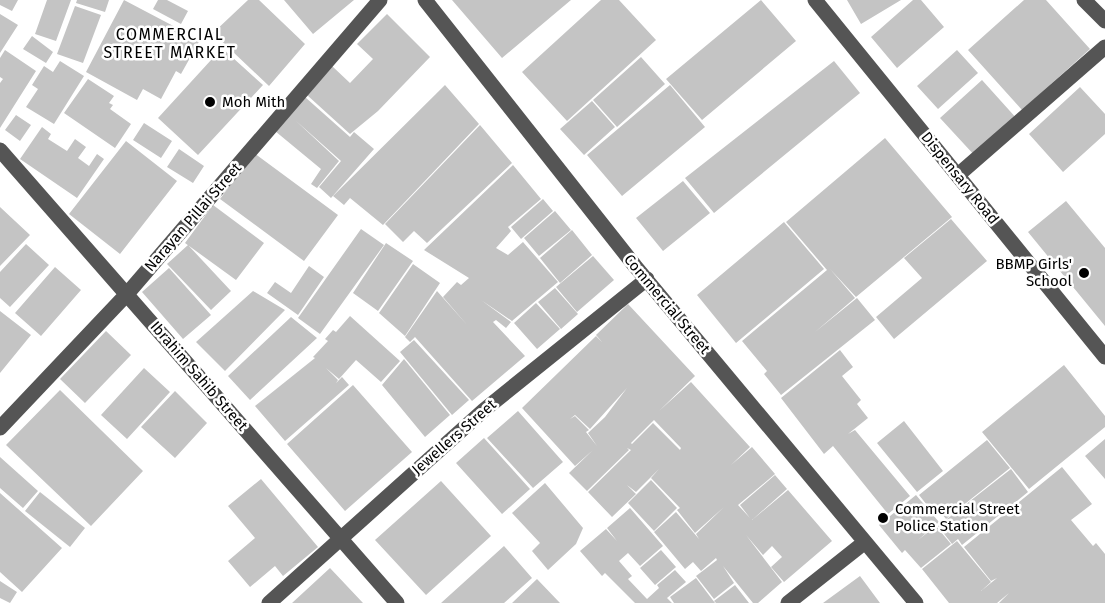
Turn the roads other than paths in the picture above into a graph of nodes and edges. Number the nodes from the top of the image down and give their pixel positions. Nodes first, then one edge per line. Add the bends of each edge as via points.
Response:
1 (380, 0) edge
2 (424, 0) edge
3 (814, 0) edge
4 (1084, 0) edge
5 (1105, 21) edge
6 (1105, 47) edge
7 (0, 150) edge
8 (958, 175) junction
9 (647, 279) junction
10 (127, 294) junction
11 (1105, 357) edge
12 (0, 428) edge
13 (341, 538) junction
14 (866, 542) junction
15 (269, 603) edge
16 (397, 603) edge
17 (788, 603) edge
18 (916, 603) edge

1 - 10 street, Narayan Pillai Street
2 - 9 street, Commercial Street
3 - 8 street, Dispensary Road
4 - 5 street
6 - 8 street
7 - 10 street, Ibrahim Sahib Street
8 - 11 street, Dispensary Road
9 - 13 street, Jewellers Street via 484,410
9 - 14 street, Commercial Street
10 - 12 street, Narayan Pillai Street
10 - 13 street, Ibrahim Sahib Street
13 - 15 street, Jewellers Street
13 - 16 street, Ibrahim Sahib Street
14 - 17 street
14 - 18 street, Commercial Street

